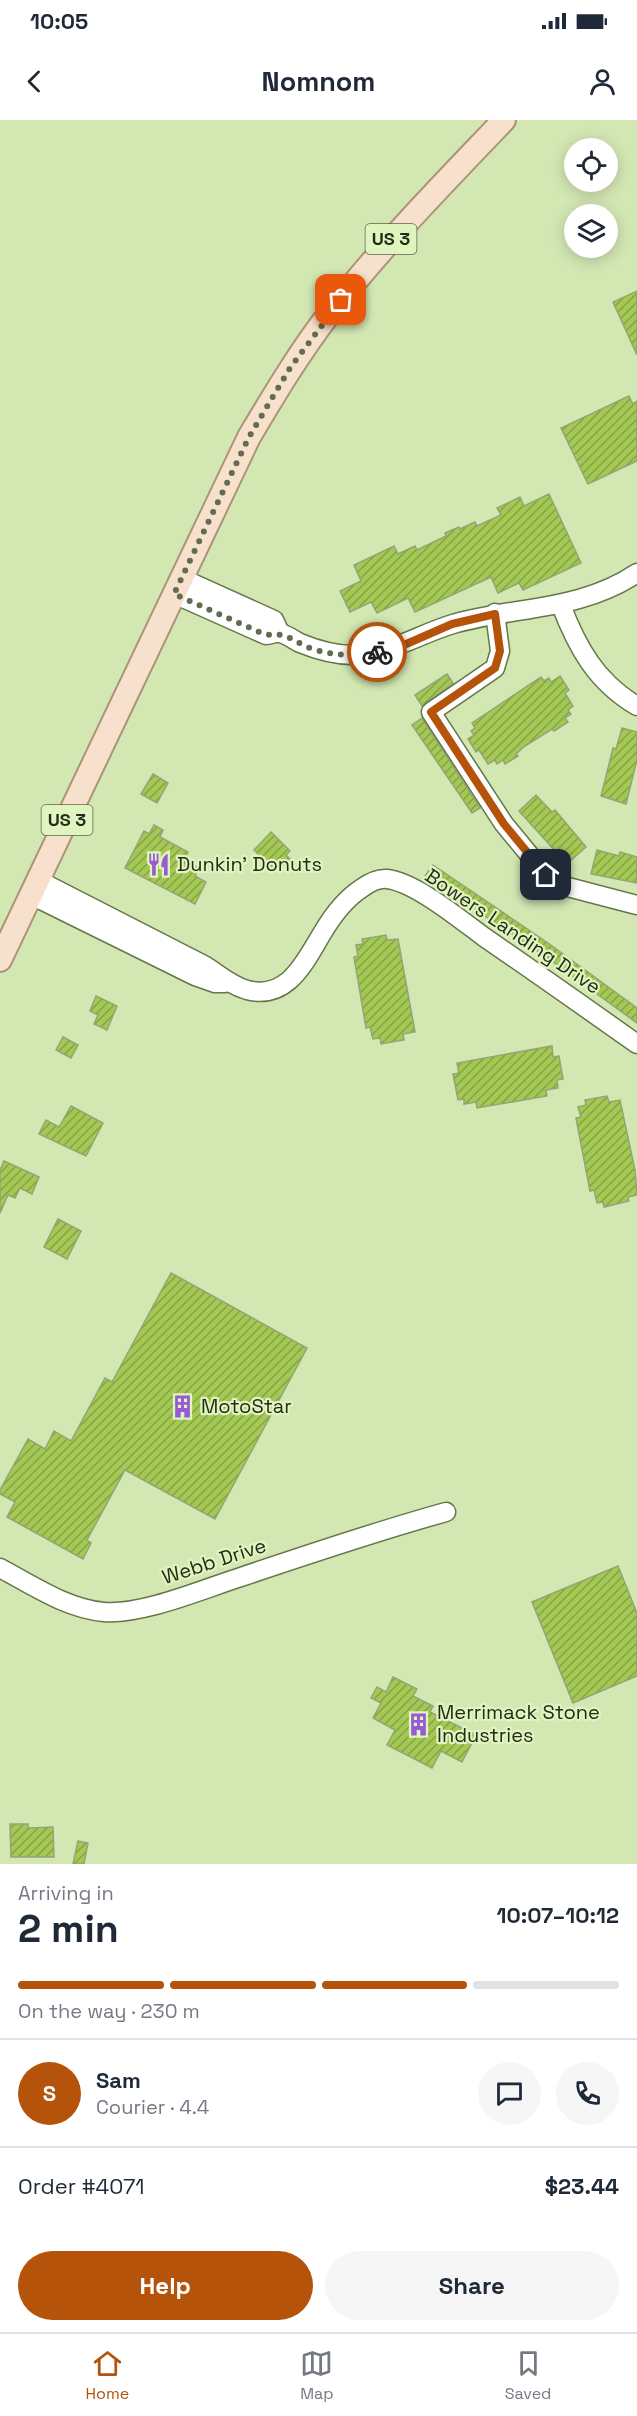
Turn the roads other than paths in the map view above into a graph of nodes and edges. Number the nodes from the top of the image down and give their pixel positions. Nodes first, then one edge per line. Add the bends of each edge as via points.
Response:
1 (504, 120) edge
2 (637, 573) edge
3 (178, 586) junction
4 (561, 605) junction
5 (495, 614) junction
6 (637, 706) edge
7 (34, 888) junction
8 (637, 905) edge
9 (0, 960) edge
10 (637, 1044) edge
11 (446, 1512) dead end
12 (0, 1568) edge

1 - 3 main road, US 3 via 374,258 290,368 249,437
2 - 4 street
3 - 5 street via 274,620 280,633 319,650 354,655 389,650 452,624
3 - 7 main road, US 3
4 - 5 street
4 - 6 street via 586,660 606,683
5 - 8 street via 500,651 495,668 431,712 504,824 538,867 564,886
7 - 9 main road, US 3
7 - 10 street, Bowers Landing Drive via 195,976 260,991 288,981 308,960 340,906 354,893 369,883 386,879 402,883
11 - 12 street, Webb Drive via 197,1592 122,1612 87,1610

